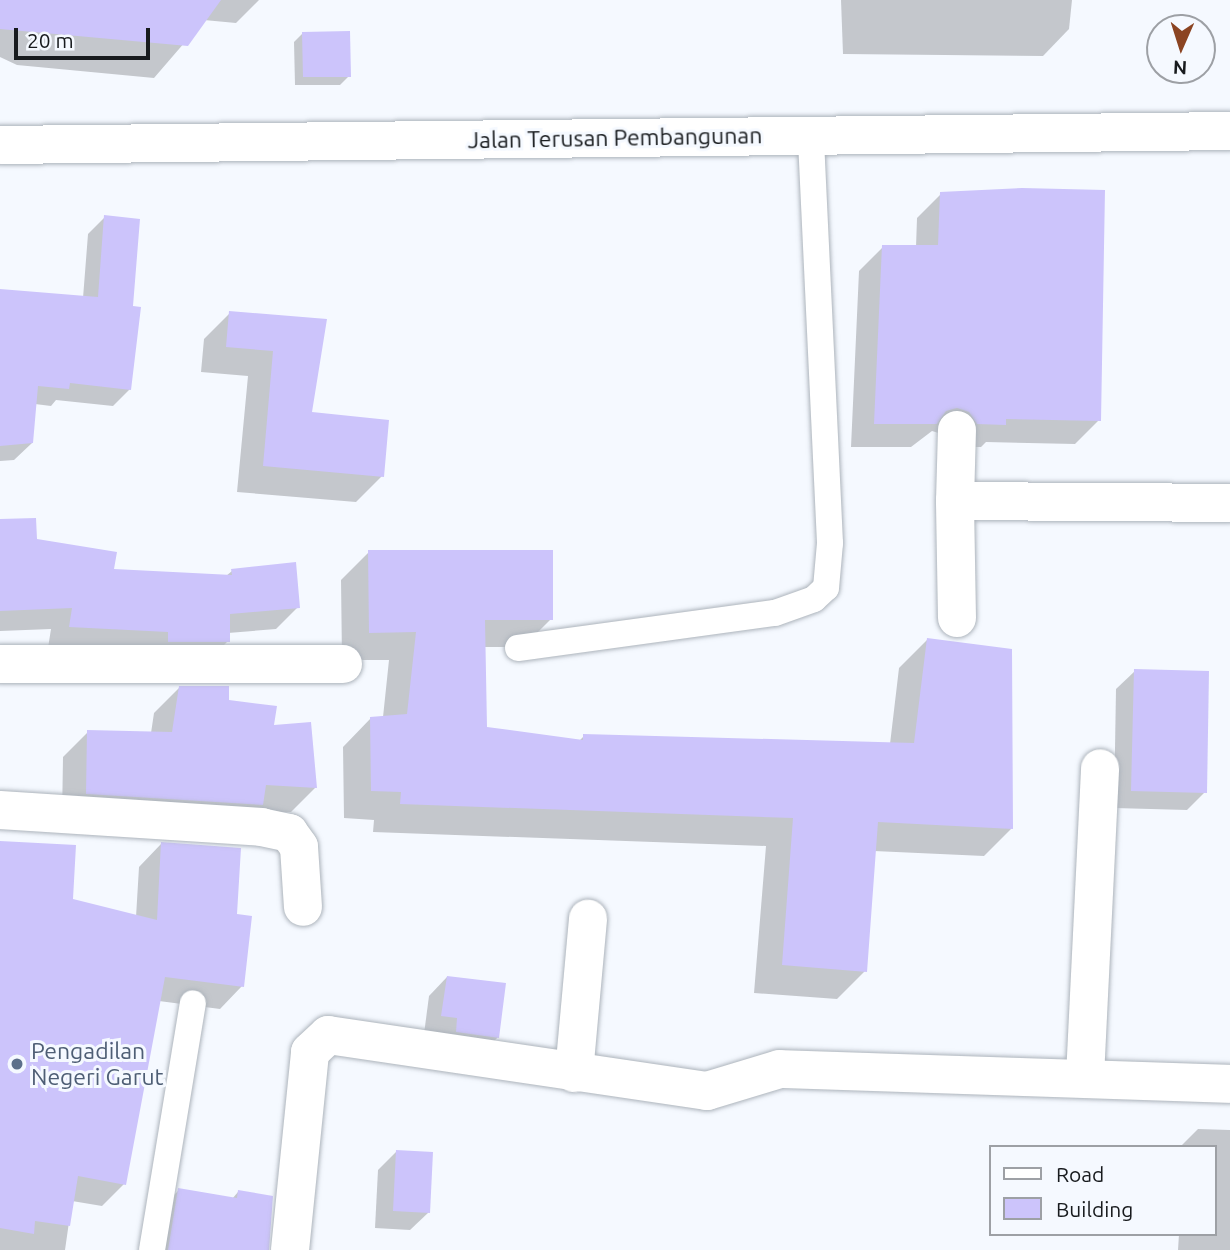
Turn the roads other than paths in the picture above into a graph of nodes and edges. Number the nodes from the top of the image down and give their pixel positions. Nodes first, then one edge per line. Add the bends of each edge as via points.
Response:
1 (1230, 131) edge
2 (811, 136) junction
3 (0, 145) edge
4 (957, 430) dead end
5 (955, 501) junction
6 (1230, 503) edge
7 (957, 618) dead end
8 (518, 648) dead end
9 (0, 664) edge
10 (343, 664) dead end
11 (1100, 768) dead end
12 (0, 810) edge
13 (303, 907) dead end
14 (588, 919) dead end
15 (193, 1003) dead end
16 (574, 1073) junction
17 (1085, 1077) junction
18 (1230, 1084) edge
19 (152, 1250) edge
20 (290, 1250) edge

1 - 2 street, Jalan Terusan Pembangunan
2 - 3 street, Jalan Terusan Pembangunan
2 - 8 lane via 830,543 825,588 814,599 775,613
4 - 5 street
5 - 6 street
5 - 7 street
9 - 10 street
11 - 17 street
12 - 13 street via 261,827 289,833 299,847
14 - 16 street
15 - 19 lane
16 - 17 street via 707,1091 780,1069
16 - 20 street via 338,1033 322,1037 310,1052
17 - 18 street

